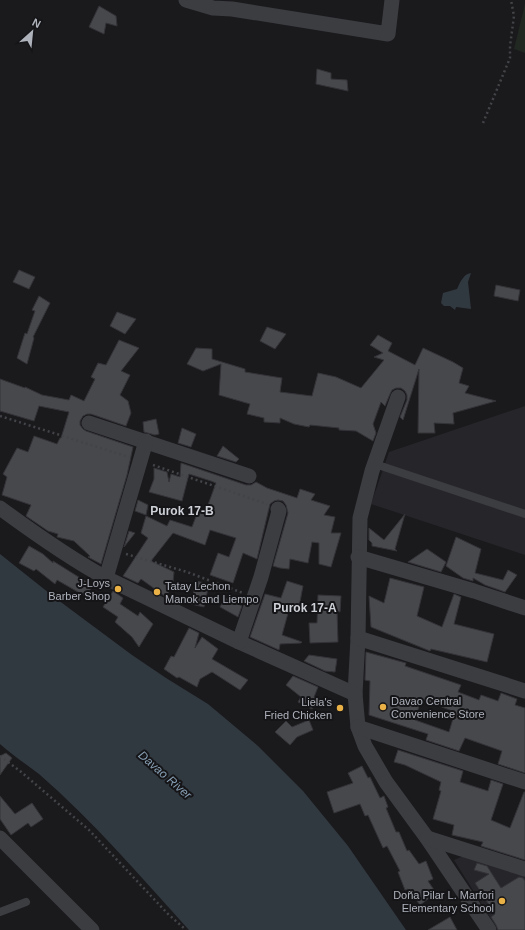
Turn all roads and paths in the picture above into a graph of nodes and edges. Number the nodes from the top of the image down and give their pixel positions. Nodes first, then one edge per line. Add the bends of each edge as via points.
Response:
1 (186, 0) edge
2 (392, 0) edge
3 (511, 0) edge
4 (483, 123) dead end
5 (398, 397) dead end
6 (89, 423) dead end
7 (146, 441) junction
8 (374, 464) junction
9 (249, 476) dead end
10 (0, 508) edge
11 (278, 509) dead end
12 (525, 514) edge
13 (114, 551) junction
14 (358, 557) junction
15 (106, 578) junction
16 (254, 597) junction
17 (525, 608) edge
18 (358, 638) junction
19 (239, 642) junction
20 (525, 691) edge
21 (355, 694) junction
22 (358, 727) junction
23 (0, 756) edge
24 (525, 782) edge
25 (0, 838) edge
26 (427, 838) junction
27 (525, 869) edge
28 (26, 902) dead end
29 (0, 912) edge
30 (92, 930) edge
31 (186, 930) edge
32 (489, 930) edge

1 - 2 street via 213,8 388,34
3 - 4 path via 514,16 510,58
5 - 8 street
6 - 7 street
7 - 9 street
7 - 13 street
8 - 12 lane
8 - 14 street via 360,518
10 - 15 street
11 - 16 street
13 - 15 street
13 - 16 path via 187,572
14 - 17 street
14 - 18 street
15 - 19 street
16 - 19 street
18 - 20 street
18 - 21 street
19 - 21 street
21 - 22 street
22 - 24 street
22 - 26 street via 365,746 386,782
23 - 31 path via 89,830
25 - 30 street
26 - 27 street
26 - 32 street
28 - 29 lane

